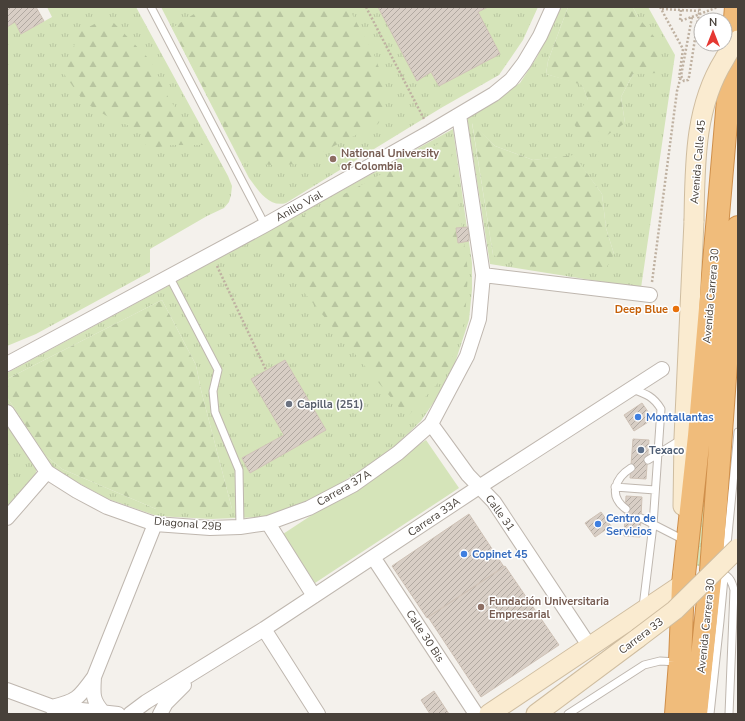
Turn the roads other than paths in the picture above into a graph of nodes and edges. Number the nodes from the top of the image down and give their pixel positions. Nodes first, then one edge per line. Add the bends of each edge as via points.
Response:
1 (151, 7) edge
2 (553, 7) edge
3 (736, 7) edge
4 (738, 40) edge
5 (459, 115) junction
6 (694, 221) joint
7 (265, 225) junction
8 (738, 227) edge
9 (483, 269) junction
10 (169, 276) junction
11 (650, 295) road end
12 (738, 298) edge
13 (738, 303) edge
14 (7, 364) edge
15 (662, 369) dead end
16 (632, 389) junction
17 (7, 412) edge
18 (431, 424) junction
19 (738, 432) edge
20 (684, 438) junction
21 (658, 454) junction
22 (648, 460) dead end
23 (631, 468) dead end
24 (47, 472) junction
25 (479, 487) junction
26 (615, 487) junction
27 (656, 490) junction
28 (626, 509) dead end
29 (7, 518) edge
30 (641, 518) dead end
31 (268, 523) junction
32 (155, 524) junction
33 (653, 525) junction
34 (240, 527) junction
35 (682, 539) junction
36 (738, 548) edge
37 (373, 557) junction
38 (702, 576) junction
39 (314, 596) junction
40 (643, 611) junction
41 (264, 629) junction
42 (590, 647) junction
43 (205, 666) junction
44 (690, 668) junction
45 (94, 677) junction
46 (7, 690) edge
47 (173, 695) junction
48 (704, 708) edge
49 (57, 710) edge
50 (103, 712) junction
51 (72, 714) edge
52 (118, 714) edge
53 (130, 714) edge
54 (160, 714) edge
55 (172, 714) edge
56 (318, 714) edge
57 (476, 714) edge
58 (489, 714) edge
59 (536, 714) edge
60 (568, 714) edge
61 (676, 714) edge
62 (710, 714) edge
63 (729, 714) edge

1 - 7 lane
2 - 5 street, Anillo Vial via 540,36 511,80 494,94
3 - 38 highway, Avenida Carrera 30 via 699,436
4 - 6 main road, Avenida Calle 45, bridge via 715,74 702,113 697,144
5 - 7 street, Anillo Vial
5 - 9 street
6 - 20 main road, Avenida Carrera 30
7 - 10 street, Anillo Vial
8 - 38 highway, Avenida Carrera 30 via 728,344
9 - 11 street
9 - 18 street via 479,319 467,356
10 - 14 street, Anillo Vial
10 - 34 lane via 218,370 213,391 215,412 239,470
12 - 13 main road
15 - 16 street, Carrera 33A
16 - 21 lane via 647,394 661,409
16 - 25 street, Carrera 33A
17 - 24 street
18 - 25 street, Calle 31
18 - 31 street, Carrera 37A via 398,453 353,485 309,508
19 - 38 lane via 728,520
20 - 21 lane
20 - 35 main road, Avenida Carrera 30
21 - 22 lane
21 - 27 lane
23 - 26 lane via 618,479
24 - 29 street
24 - 32 street, Diagonal 29B via 107,507
25 - 37 street, Carrera 33A
25 - 42 street, Calle 31 via 494,502
26 - 27 lane
26 - 28 lane via 615,496 619,504
27 - 33 lane
30 - 33 lane
31 - 34 street, Diagonal 29B
31 - 39 street
32 - 34 street, Diagonal 29B via 210,528
32 - 45 street
33 - 35 lane
33 - 40 lane
35 - 38 main road, Avenida Carrera 30
36 - 59 main road, Carrera 33, bridge via 675,610
37 - 39 street, Carrera 33A
37 - 57 street, Calle 30 Bis
38 - 40 main road, Carrera 33
38 - 44 highway, Avenida Carrera 30
38 - 44 highway, Avenida Carrera 30
38 - 48 lane via 721,614
38 - 63 lane via 732,582 734,590
39 - 41 street, Carrera 33A
40 - 42 main road, Carrera 33
41 - 43 street, Carrera 33A
41 - 56 street
42 - 58 main road, Carrera 33
43 - 47 street, Carrera 33A
43 - 53 street, Carrera 33A
44 - 48 highway, Avenida Carrera 30
44 - 60 lane via 660,661 644,665
44 - 61 highway, Avenida Carrera 30
45 - 49 street via 75,700
45 - 50 street via 93,695
46 - 49 street
47 - 54 street, Carrera 33A
47 - 55 street
48 - 62 lane
49 - 50 street
49 - 51 street
50 - 52 street

